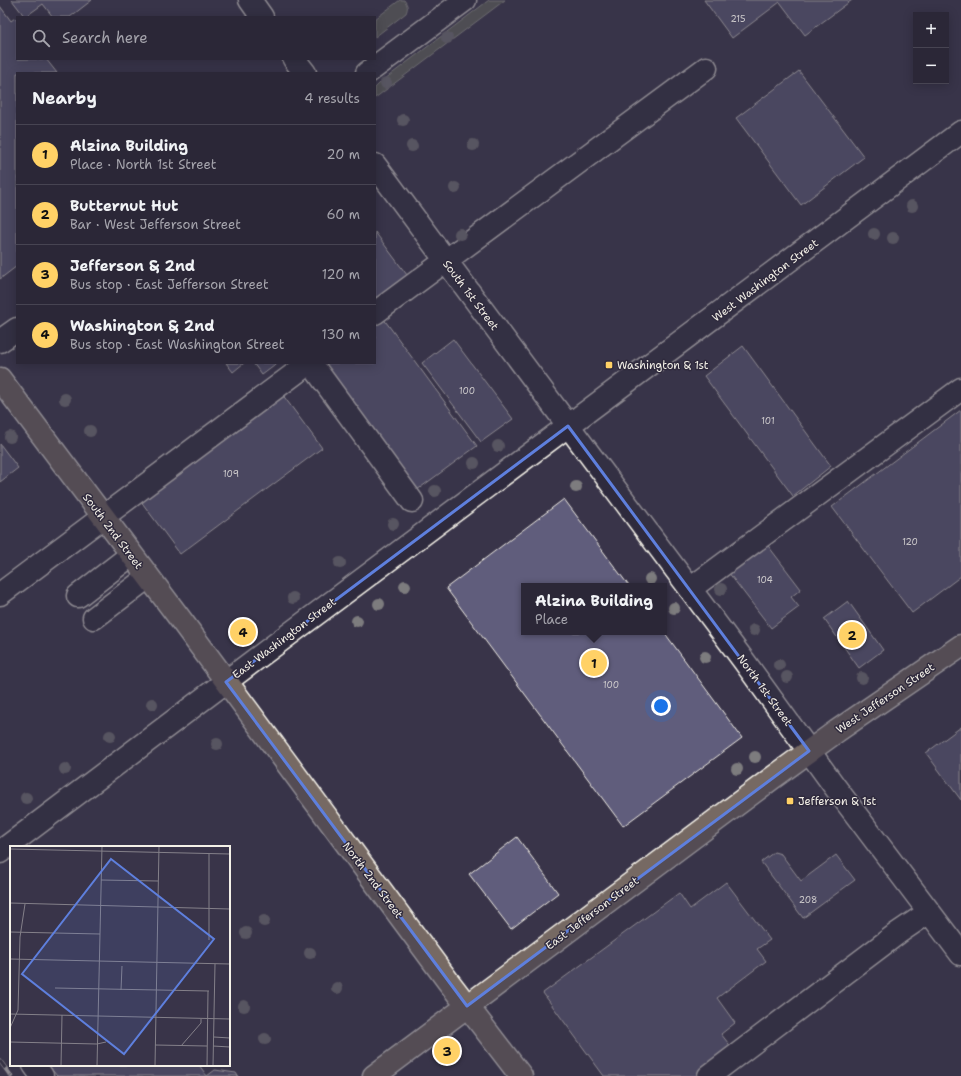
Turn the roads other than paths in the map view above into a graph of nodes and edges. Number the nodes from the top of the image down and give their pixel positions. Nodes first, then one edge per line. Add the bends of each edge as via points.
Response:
1 (250, 0) edge
2 (465, 0) edge
3 (261, 16) edge
4 (295, 60) edge
5 (706, 68) dead end
6 (304, 72) edge
7 (368, 72) edge
8 (961, 132) edge
9 (376, 165) edge
10 (445, 260) junction
11 (376, 312) edge
12 (16, 330) edge
13 (0, 341) edge
14 (309, 364) edge
15 (311, 364) edge
16 (0, 379) edge
17 (961, 389) edge
18 (568, 426) junction
19 (412, 501) dead end
20 (102, 517) junction
21 (131, 555) junction
22 (148, 577) junction
23 (690, 589) junction
24 (0, 594) edge
25 (78, 596) dead end
26 (94, 618) dead end
27 (961, 646) edge
28 (226, 682) junction
29 (809, 751) junction
30 (0, 852) edge
31 (929, 912) junction
32 (961, 954) edge
33 (467, 1006) junction
34 (35, 1066) edge
35 (42, 1076) edge
36 (374, 1076) edge
37 (521, 1076) edge
38 (709, 1076) edge

1 - 3 street
2 - 7 street
4 - 6 street
5 - 10 street
8 - 18 street, West Washington Street
9 - 10 street, South 1st Street
10 - 11 street
10 - 18 street, South 1st Street
12 - 13 street
14 - 20 street
15 - 19 street
16 - 20 main road, South 2nd Street
17 - 23 street
18 - 23 street, North 1st Street
18 - 28 street, East Washington Street
20 - 21 main road, South 2nd Street
20 - 24 street
21 - 22 main road, South 2nd Street
21 - 25 street
22 - 26 street
22 - 28 main road, South 2nd Street
23 - 29 street, North 1st Street
27 - 29 main road, West Jefferson Street
28 - 30 street, East Washington Street
28 - 33 main road, North 2nd Street
29 - 31 street, North 1st Street
29 - 33 main road, East Jefferson Street
31 - 32 street, North 1st Street
31 - 38 street
33 - 36 main road, East Jefferson Street
33 - 37 main road, North 2nd Street
34 - 35 street

